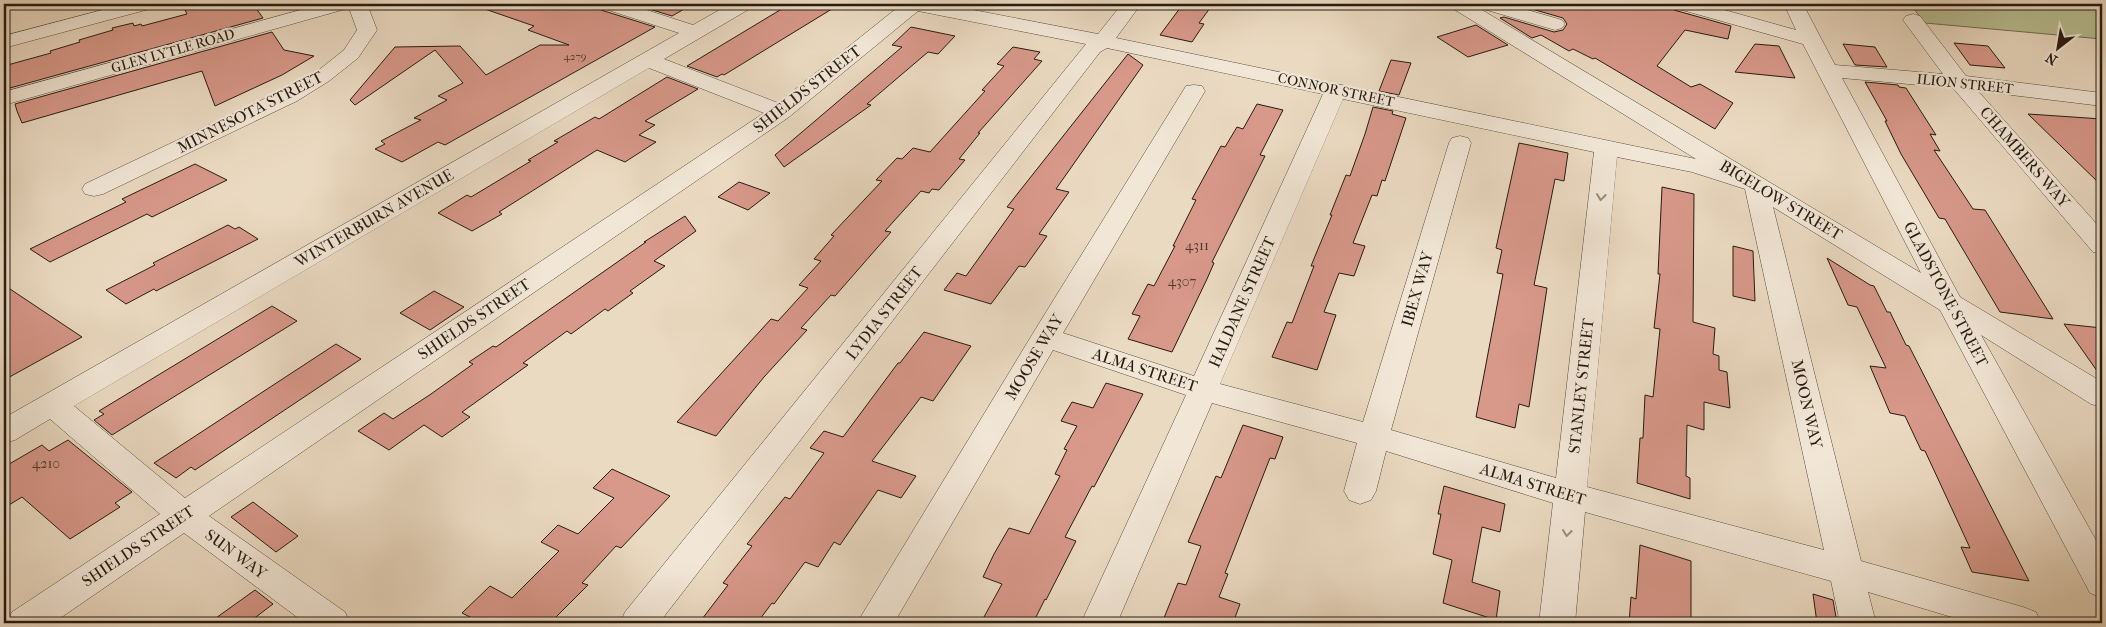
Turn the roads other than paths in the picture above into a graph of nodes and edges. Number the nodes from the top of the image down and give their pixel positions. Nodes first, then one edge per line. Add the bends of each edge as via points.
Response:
1 (146, 4) edge
2 (343, 4) edge
3 (357, 4) edge
4 (609, 4) edge
5 (744, 4) edge
6 (914, 4) edge
7 (1132, 4) edge
8 (1459, 4) edge
9 (1487, 4) edge
10 (1682, 4) edge
11 (1794, 4) edge
12 (1913, 20) dead end
13 (1555, 24) dead end
14 (695, 32) junction
15 (1811, 40) junction
16 (1103, 41) junction
17 (4, 42) edge
18 (647, 60) junction
19 (1828, 71) junction
20 (1959, 82) junction
21 (1336, 90) junction
22 (1194, 91) dead end
23 (4, 99) edge
24 (2101, 100) edge
25 (780, 112) junction
26 (1460, 143) dead end
27 (1606, 148) junction
28 (1756, 185) junction
29 (94, 189) dead end
30 (2102, 246) edge
31 (1950, 302) junction
32 (1045, 337) junction
33 (1204, 390) junction
34 (2102, 396) edge
35 (52, 404) junction
36 (4, 432) edge
37 (1374, 436) junction
38 (1360, 491) dead end
39 (1570, 495) junction
40 (183, 515) junction
41 (1847, 571) junction
42 (2102, 583) edge
43 (25, 623) edge
44 (332, 623) edge
45 (638, 623) edge
46 (875, 623) edge
47 (1099, 623) edge
48 (1557, 623) edge
49 (1858, 623) edge
50 (2023, 623) edge

1 - 17 street
2 - 23 street, GLEN LYTLE ROAD
3 - 29 street, MINNESOTA STREET via 367,30 351,54 322,78
4 - 14 street
5 - 14 street, WINTERBURN AVENUE
6 - 16 street, CONNOR STREET
6 - 25 street, SHIELDS STREET
7 - 16 street, LYDIA STREET
8 - 28 street, BIGELOW STREET
9 - 13 street
10 - 15 street
11 - 15 street, GLADSTONE STREET
12 - 20 street, CHAMBERS WAY
14 - 18 street, WINTERBURN AVENUE
15 - 19 street, GLADSTONE STREET
16 - 21 street, CONNOR STREET
16 - 45 street, LYDIA STREET via 1093,48
18 - 25 street
18 - 35 street, WINTERBURN AVENUE
19 - 20 street, ILION STREET
19 - 31 street, GLADSTONE STREET
20 - 24 street, ILION STREET
20 - 30 street, CHAMBERS WAY
21 - 27 street, CONNOR STREET
21 - 33 street, HALDANE STREET
22 - 32 street, MOOSE WAY
25 - 40 street, SHIELDS STREET
26 - 37 street, IBEX WAY
27 - 28 street, CONNOR STREET via 1697,166
27 -> 39 street, STANLEY STREET
28 - 31 street, BIGELOW STREET
28 - 41 street, MOON WAY
31 - 34 street, BIGELOW STREET
31 - 42 street, GLADSTONE STREET
32 - 33 street, ALMA STREET
32 - 46 street, MOOSE WAY
33 - 37 street, ALMA STREET
33 - 47 street, HALDANE STREET
35 - 36 street, WINTERBURN AVENUE
35 - 40 street, SUN WAY
37 - 38 street, IBEX WAY
37 - 39 street, ALMA STREET
39 - 41 street, ALMA STREET
39 -> 48 street, STANLEY STREET
40 - 43 street, SHIELDS STREET
40 - 44 street, SUN WAY
41 - 49 street, MOON WAY
41 - 50 street, ALMA STREET

